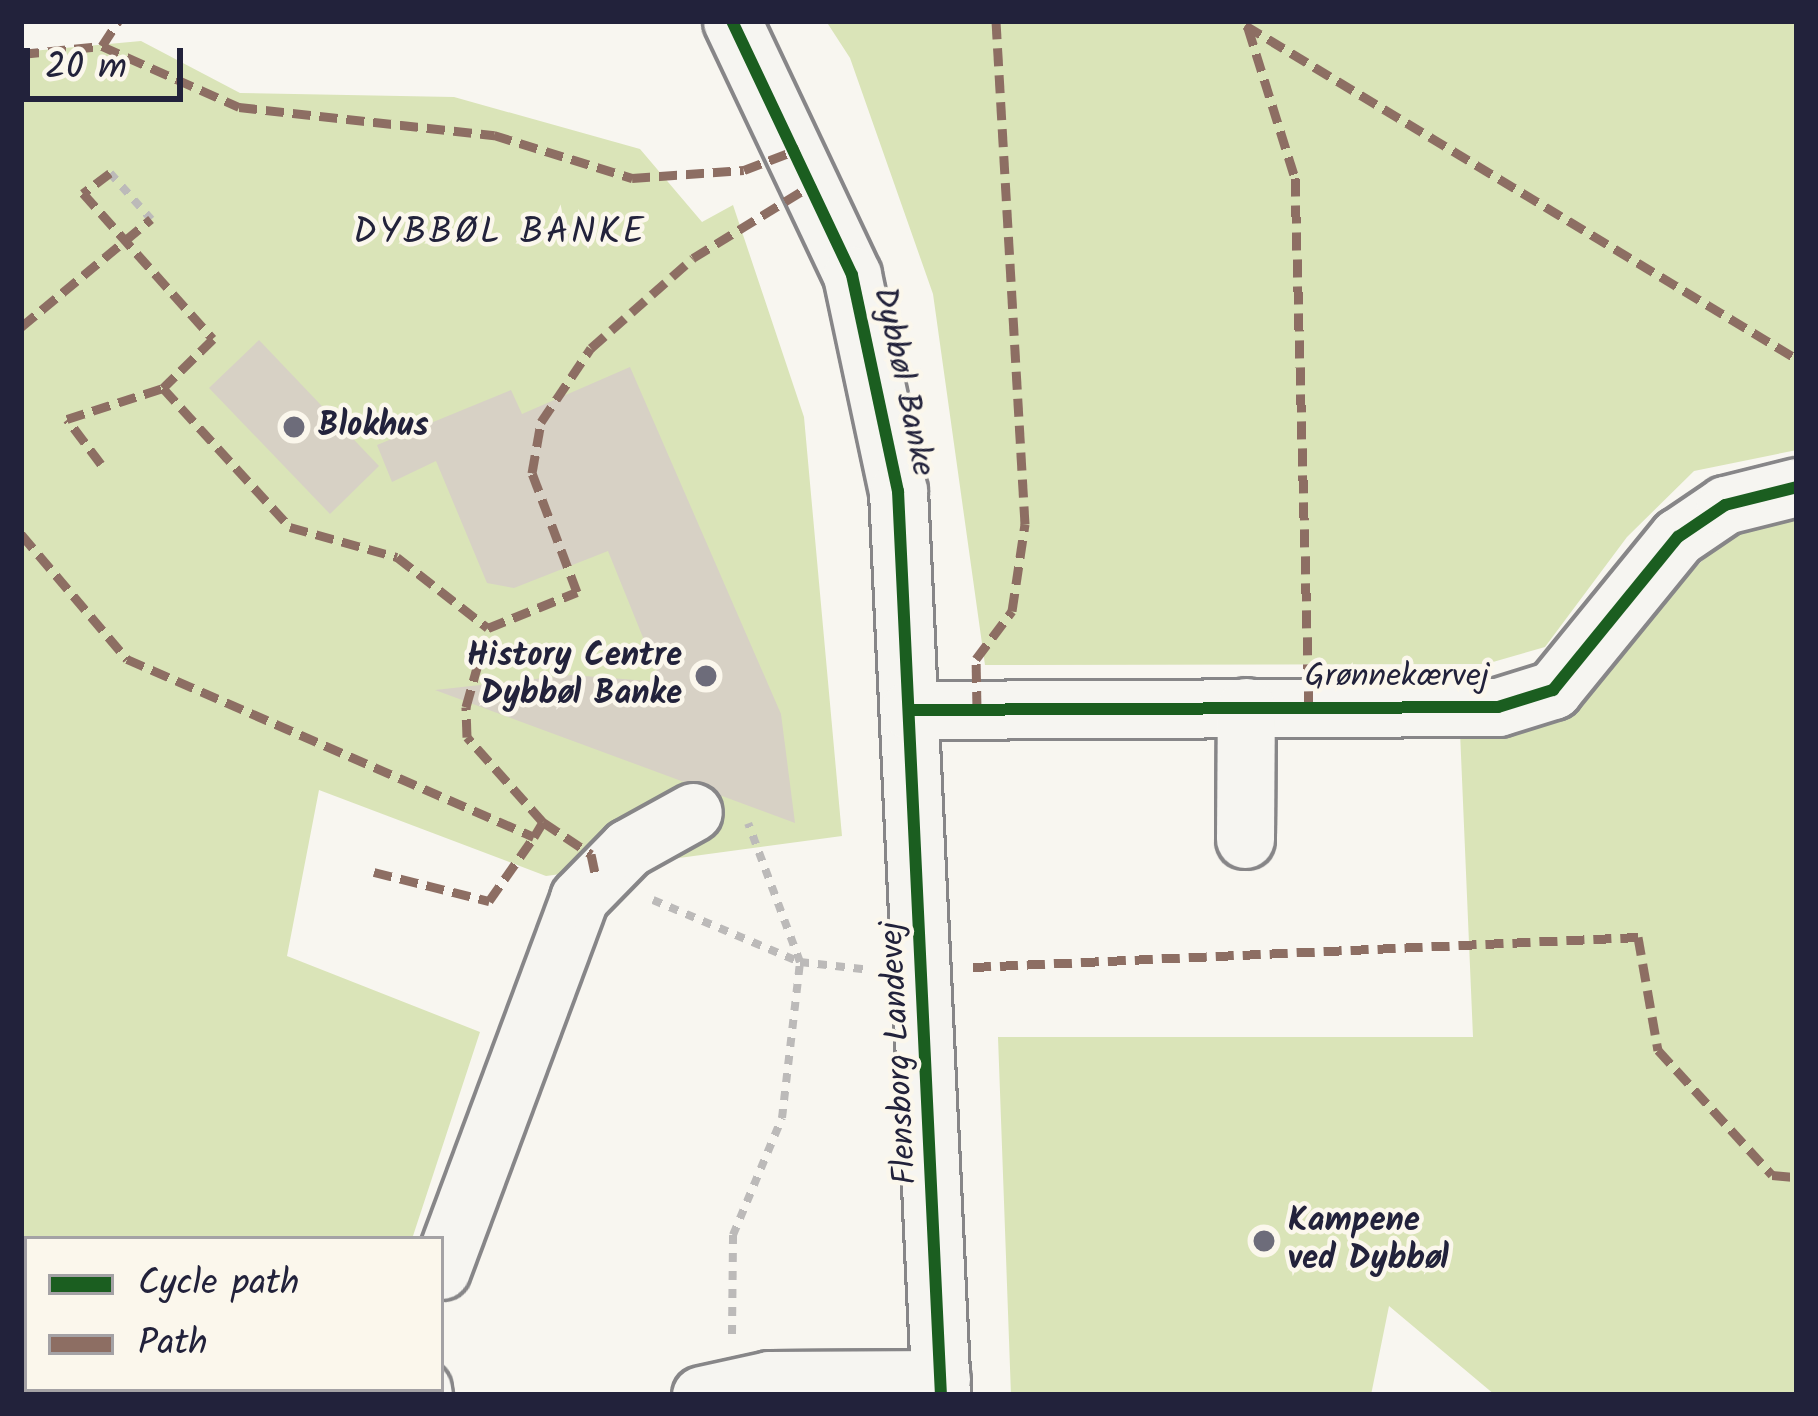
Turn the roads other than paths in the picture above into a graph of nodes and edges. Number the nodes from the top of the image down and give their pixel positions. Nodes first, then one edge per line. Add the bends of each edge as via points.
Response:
1 (732, 21) edge
2 (1797, 487) edge
3 (1246, 707) junction
4 (909, 710) junction
5 (718, 809) road end
6 (1245, 839) dead end
7 (444, 1262) edge
8 (941, 1387) edge
9 (718, 1389) edge

1 - 4 street, Dybbøl Banke via 852,275 881,386 898,491
2 - 3 street, Grønnekærvej via 1725,505 1678,537 1552,690 1498,707
3 - 4 street, Grønnekærvej
3 - 6 street
4 - 8 street, Flensborg Landevej
5 - 7 street via 628,848 579,898
8 - 9 street

